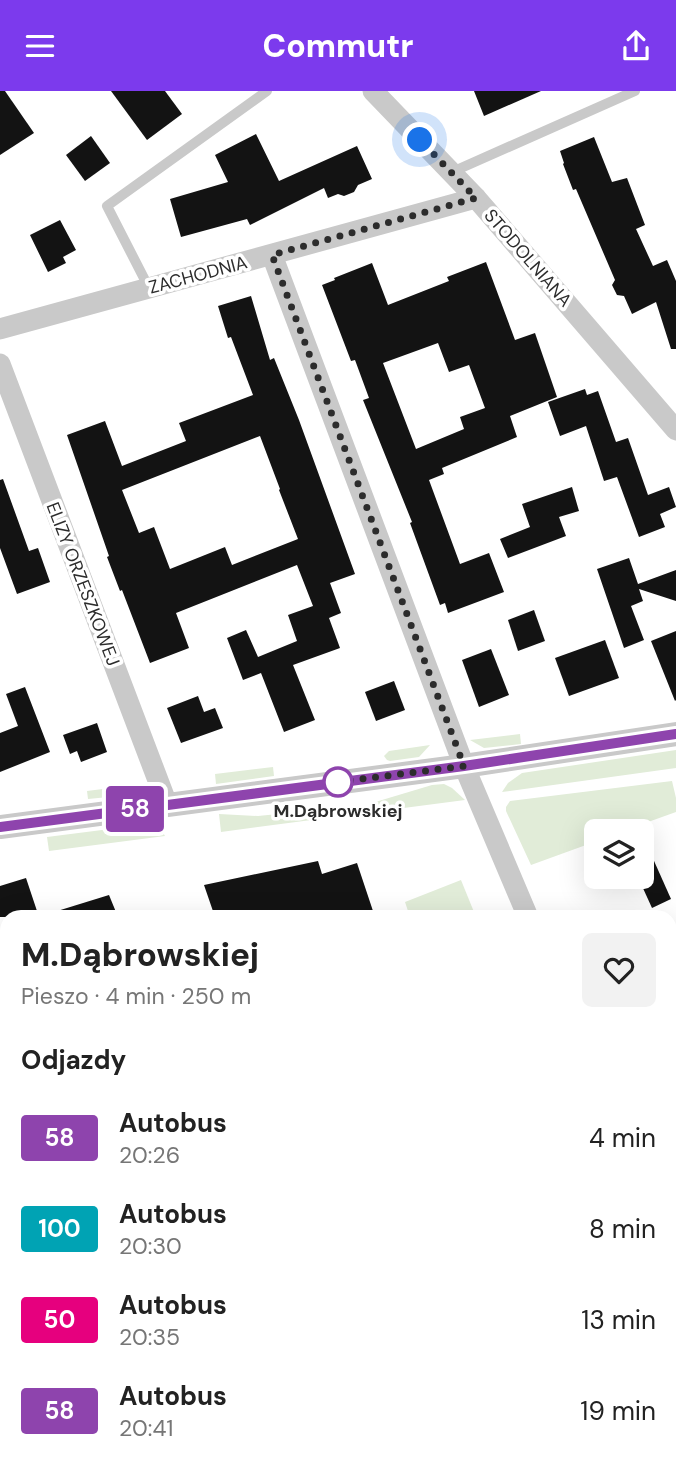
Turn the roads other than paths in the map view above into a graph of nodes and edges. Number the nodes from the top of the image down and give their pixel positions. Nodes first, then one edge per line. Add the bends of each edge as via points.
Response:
1 (267, 91) edge
2 (373, 91) edge
3 (635, 91) edge
4 (452, 172) junction
5 (476, 198) junction
6 (272, 255) junction
7 (149, 288) junction
8 (0, 329) edge
9 (0, 364) edge
10 (676, 431) edge
11 (676, 734) edge
12 (464, 766) junction
13 (167, 804) junction
14 (0, 827) edge
15 (525, 910) edge

1 - 7 lane via 107,206
2 - 4 street, STODOLNIANA
3 - 4 lane
4 - 5 street, STODOLNIANA
5 - 6 street, ZACHODNIA
5 - 10 street, STODOLNIANA
6 - 7 street, ZACHODNIA
6 - 12 street
7 - 8 street, ZACHODNIA
9 - 13 street, ELIZY ORZESZKOWEJ
11 - 12 street
12 - 13 street
12 - 15 street
13 - 14 street

